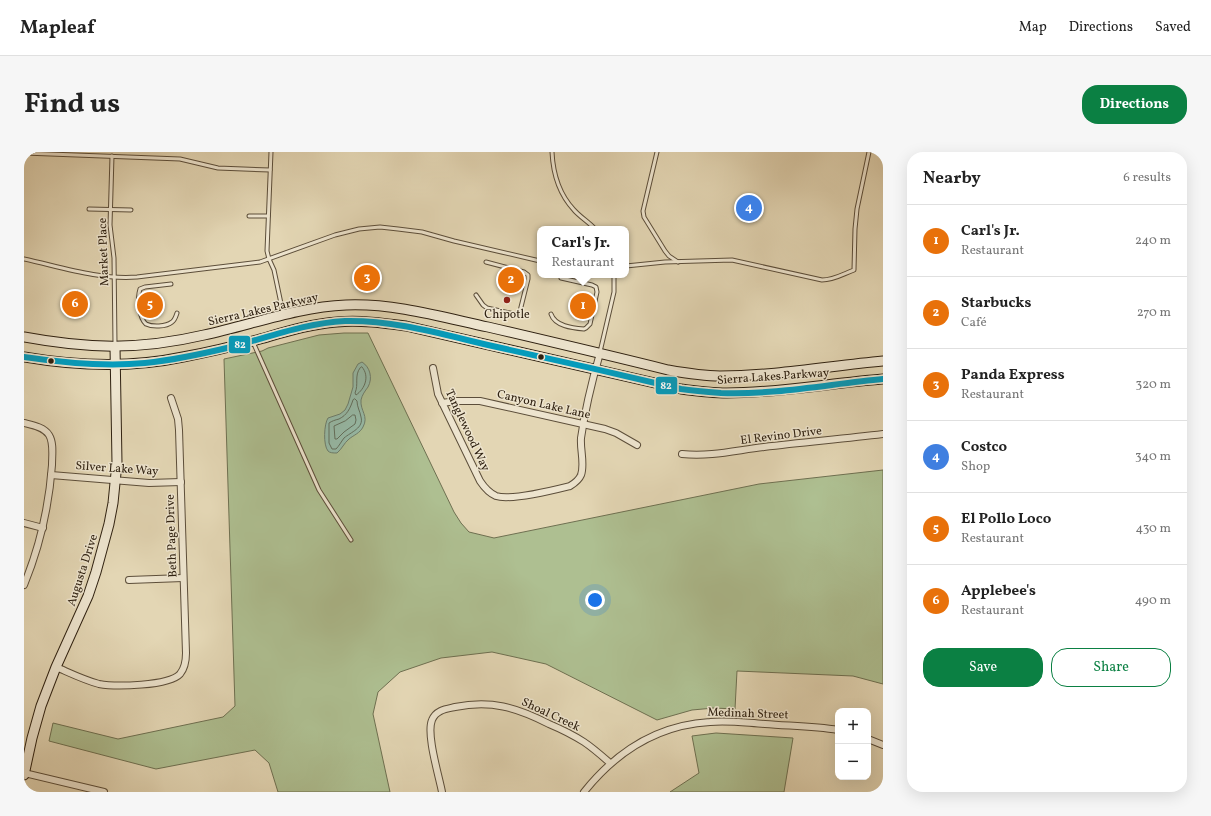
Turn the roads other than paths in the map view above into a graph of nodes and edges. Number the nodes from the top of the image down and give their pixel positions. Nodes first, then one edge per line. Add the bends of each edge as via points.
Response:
1 (270, 152) edge
2 (552, 152) edge
3 (657, 152) edge
4 (869, 152) edge
5 (24, 153) edge
6 (112, 156) junction
7 (270, 170) junction
8 (89, 209) dead end
9 (111, 210) junction
10 (131, 210) dead end
11 (249, 216) dead end
12 (268, 216) junction
13 (592, 226) edge
14 (24, 258) edge
15 (269, 259) junction
16 (537, 260) edge
17 (486, 262) dead end
18 (678, 262) junction
19 (629, 266) edge
20 (114, 278) junction
21 (561, 278) dead end
22 (614, 278) edge
23 (171, 284) dead end
24 (476, 295) dead end
25 (177, 313) dead end
26 (551, 314) dead end
27 (284, 315) junction
28 (24, 338) edge
29 (253, 341) junction
30 (115, 347) junction
31 (600, 353) junction
32 (24, 357) edge
33 (883, 361) edge
34 (115, 364) junction
35 (432, 368) dead end
36 (595, 370) junction
37 (883, 379) edge
38 (171, 398) dead end
39 (442, 403) junction
40 (24, 423) edge
41 (583, 424) junction
42 (883, 434) edge
43 (637, 445) dead end
44 (682, 454) dead end
45 (51, 475) junction
46 (116, 480) junction
47 (181, 482) junction
48 (24, 524) edge
49 (43, 528) junction
50 (351, 540) dead end
51 (183, 578) junction
52 (129, 580) dead end
53 (24, 585) edge
54 (56, 667) junction
55 (835, 730) edge
56 (871, 739) edge
57 (883, 745) edge
58 (610, 763) junction
59 (24, 773) edge
60 (80, 789) edge
61 (104, 792) edge
62 (442, 792) edge
63 (584, 792) edge

1 - 7 lane
2 - 13 lane via 554,170 565,198
3 - 18 lane via 643,211 644,217 668,256
4 - 18 lane via 857,209 854,270 829,280 822,280 732,260
5 - 6 lane
6 - 7 lane via 180,159 218,168
6 - 9 lane, Market Place
7 - 12 lane
8 - 9 lane
9 - 10 lane
9 - 20 lane, Market Place
11 - 12 lane
12 - 15 lane
14 - 20 lane
15 - 16 lane via 359,229 398,228
15 - 20 lane via 255,263
15 - 27 lane
17 - 24 lane via 528,275 520,311 514,314 487,308
18 - 19 lane
20 - 30 lane, Market Place
21 - 26 lane via 596,287 590,324 584,329 560,324
22 - 31 lane via 614,292
23 - 25 lane via 140,290 138,295 141,317 146,324 154,326 170,324
27 - 30 street, Sierra Lakes Parkway via 186,339
27 - 31 street, Sierra Lakes Parkway via 328,306 371,305 421,312
28 - 30 street, Sierra Lakes Parkway
29 - 34 street, Sierra Lakes Parkway via 182,358
29 - 36 street, Sierra Lakes Parkway via 299,328 336,322 372,322 406,326
29 - 50 lane via 319,490
30 - 34 street, Augusta Drive
31 - 33 street, Sierra Lakes Parkway via 668,370 719,376
31 - 36 street
32 - 34 street, Sierra Lakes Parkway via 67,363
34 - 46 street, Augusta Drive
35 - 39 street, Tanglewood Way
36 - 37 street, Sierra Lakes Parkway via 681,389 727,393
36 - 41 street
38 - 47 street, Beth Page Drive via 178,424
39 - 41 street, Canyon Lake Lane via 480,401
39 - 41 street, Tanglewood Way via 480,481 494,495 500,497 513,497 575,483 582,470
40 - 45 street via 47,432 52,446
41 - 43 street, Canyon Lake Lane via 616,434
42 - 44 street, El Revino Drive via 722,454
45 - 46 street, Silver Lake Way
45 - 49 street
46 - 47 street, Silver Lake Way
46 - 54 street, Augusta Drive via 109,524 96,572
47 - 51 street, Beth Page Drive
48 - 49 street
49 - 53 street
51 - 52 street
51 - 54 street, Beth Page Drive via 186,653 184,667 177,677 132,686 112,686 90,682
54 - 59 street, Augusta Drive via 41,706
55 - 58 street, Medinah Street via 719,721 700,723 671,729 649,738
56 - 57 street
58 - 62 street, Shoal Creek via 575,736 529,714 494,704 466,705 442,710 432,720 430,734
58 - 63 street, Medinah Street
59 - 60 street
60 - 61 street

